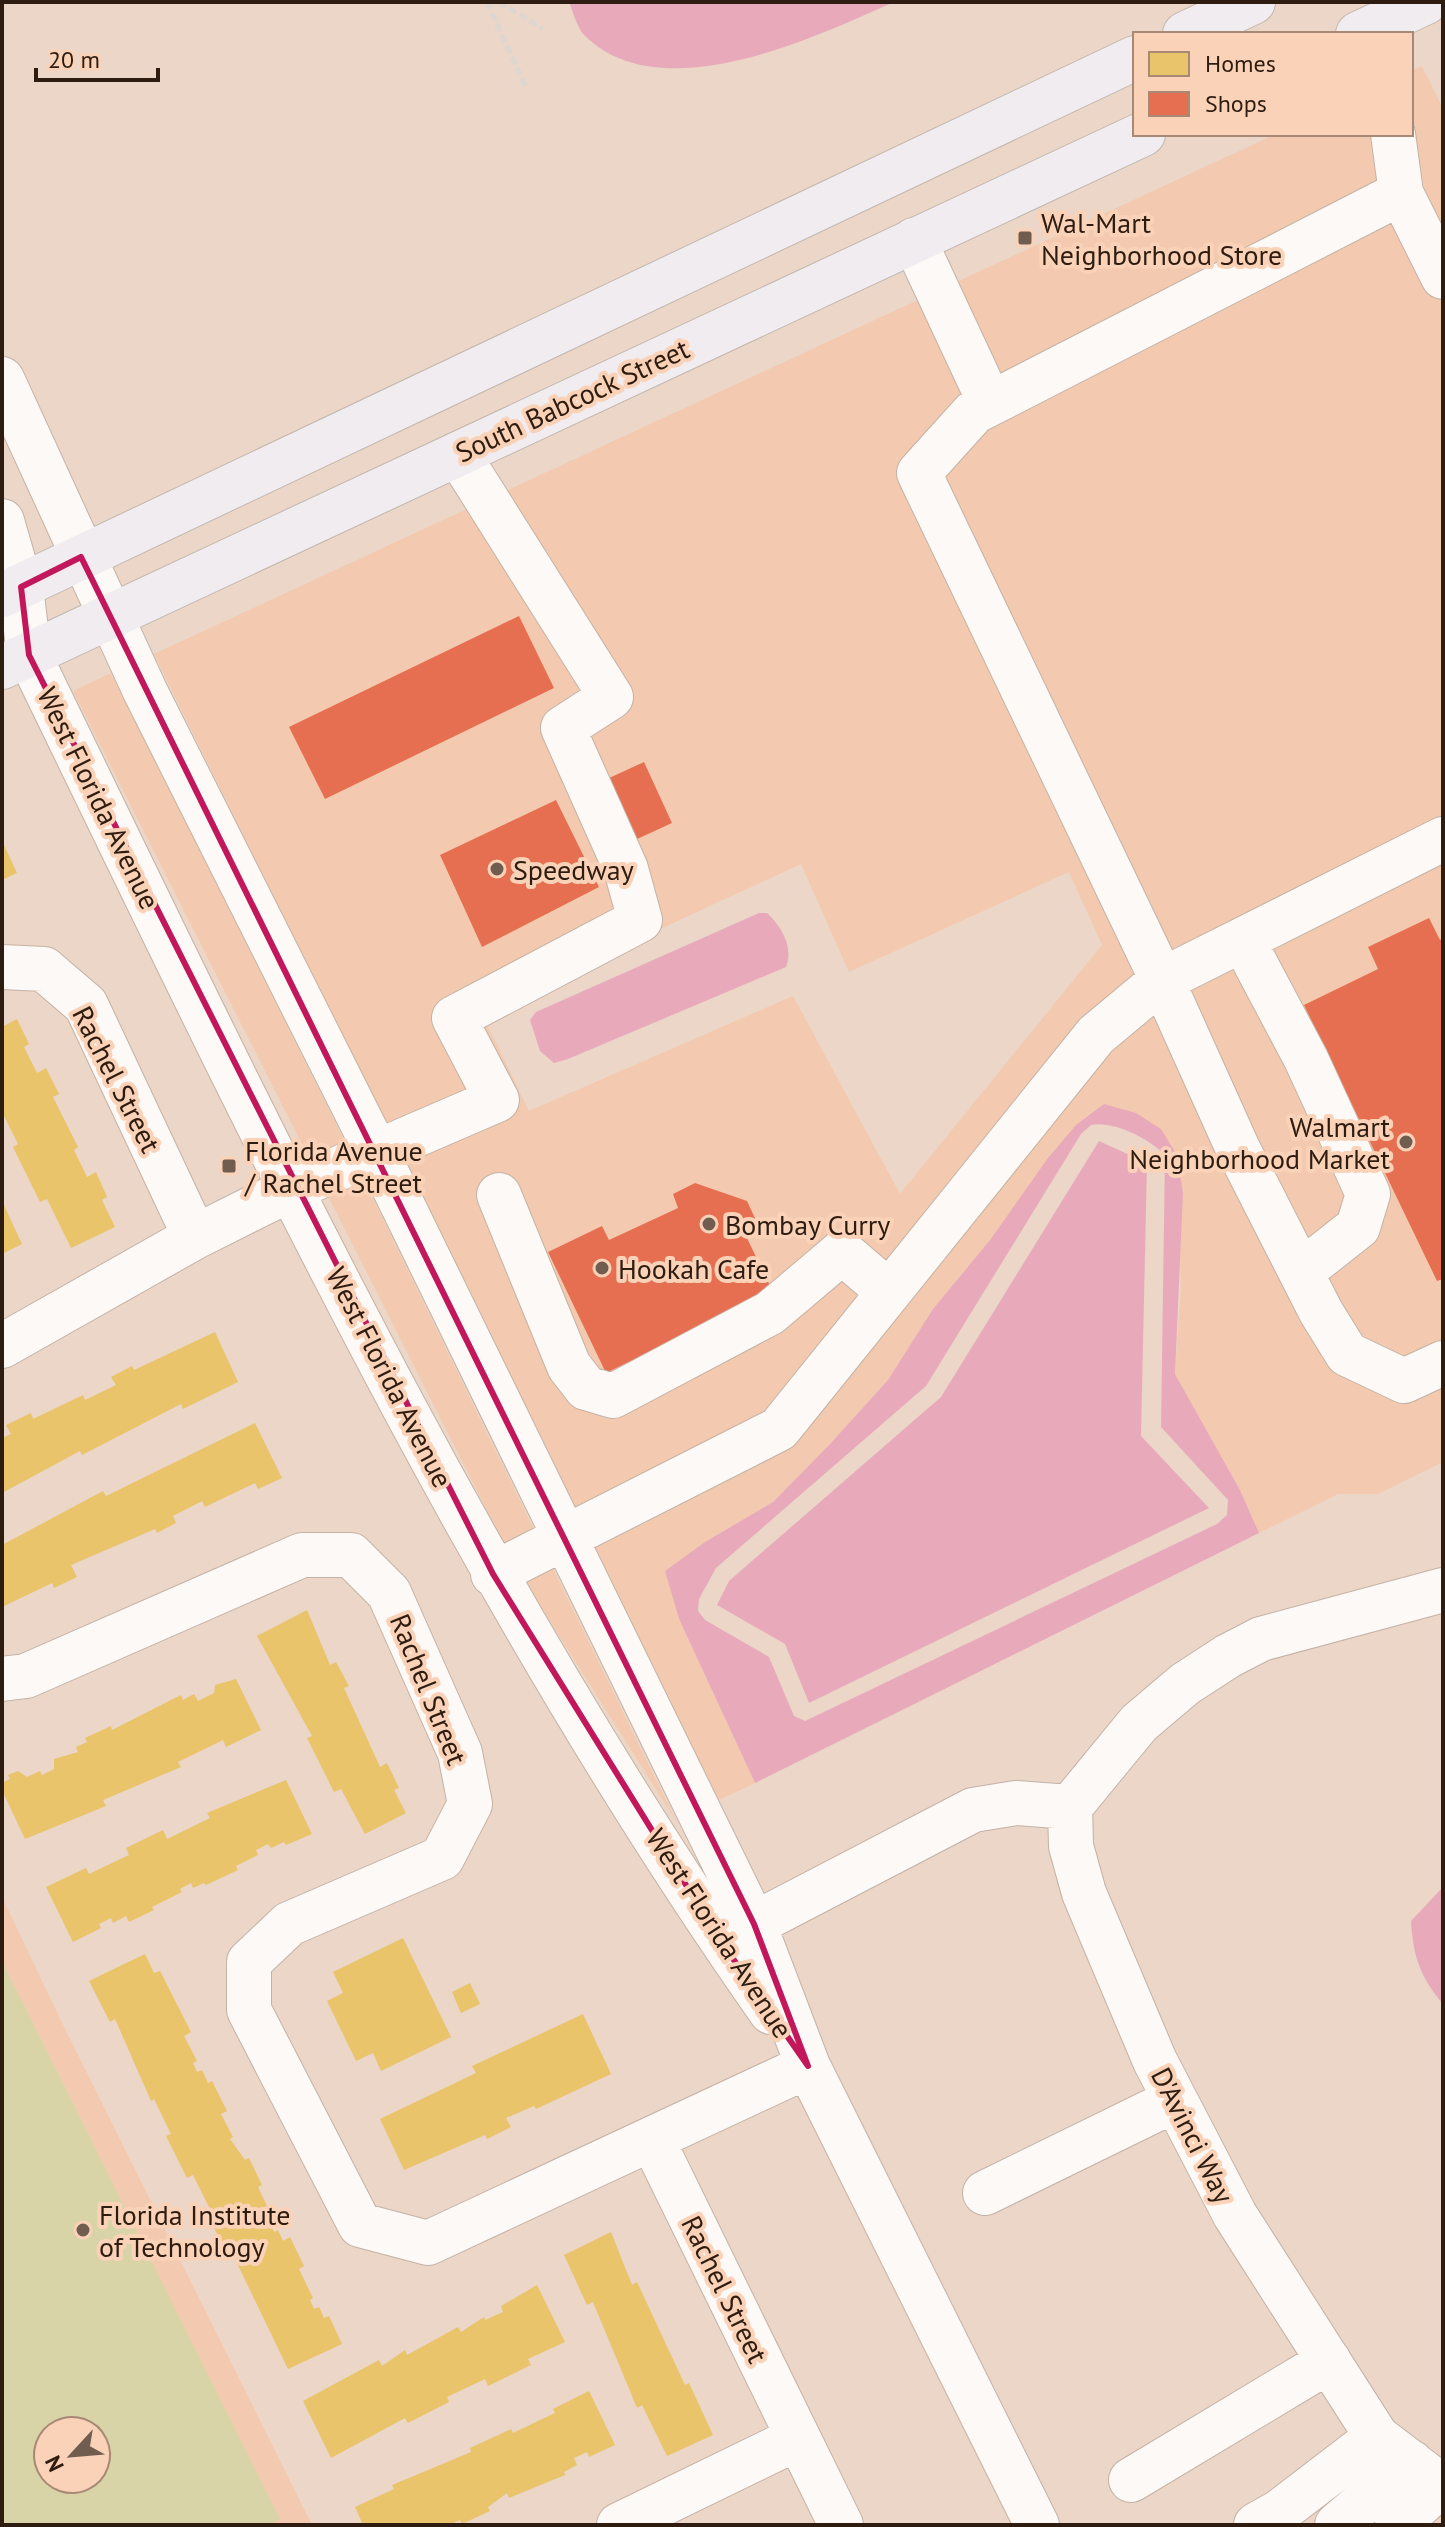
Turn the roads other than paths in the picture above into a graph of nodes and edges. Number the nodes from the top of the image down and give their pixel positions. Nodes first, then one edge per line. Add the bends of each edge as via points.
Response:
1 (1253, 2) edge
2 (1426, 2) edge
3 (1374, 30) edge
4 (1189, 32) edge
5 (1133, 59) edge
6 (1139, 136) edge
7 (1393, 136) edge
8 (1401, 193) junction
9 (914, 240) junction
10 (1443, 277) edge
11 (2, 379) edge
12 (990, 403) junction
13 (458, 454) junction
14 (2, 521) edge
15 (81, 557) junction
16 (12, 591) edge
17 (110, 615) junction
18 (15, 661) edge
19 (1443, 839) edge
20 (1243, 940) junction
21 (2, 967) edge
22 (1162, 980) junction
23 (376, 1151) junction
24 (293, 1188) junction
25 (499, 1195) dead end
26 (195, 1237) junction
27 (1301, 1272) junction
28 (889, 1292) junction
29 (2, 1346) edge
30 (1443, 1363) edge
31 (562, 1539) junction
32 (493, 1574) junction
33 (1443, 1590) edge
34 (2, 1679) edge
35 (1070, 1807) junction
36 (754, 1924) junction
37 (808, 2066) junction
38 (1175, 2100) junction
39 (652, 2139) junction
40 (985, 2193) dead end
41 (1329, 2361) junction
42 (798, 2438) junction
43 (1418, 2468) edge
44 (1131, 2480) dead end
45 (1268, 2522) edge
46 (619, 2525) edge
47 (841, 2525) edge
48 (1037, 2525) edge
49 (1337, 2525) edge
50 (1397, 2525) edge

1 - 4 main road
2 - 3 main road
5 - 15 main road
6 - 9 main road, South Babcock Street
7 - 8 street
8 - 10 street
8 - 12 street
9 - 12 street
9 - 13 main road, South Babcock Street
11 - 15 street, West Florida Avenue
12 - 22 street via 974,412 919,473
13 - 17 main road, South Babcock Street
13 - 23 street via 611,697 563,728 626,869 640,920 454,1018 497,1100
14 - 16 street, West Florida Avenue
15 - 16 main road
15 - 17 street, West Florida Avenue
16 - 18 street, West Florida Avenue
17 - 18 main road, South Babcock Street
17 - 23 street, West Florida Avenue
18 - 24 street, West Florida Avenue
19 - 20 street
20 - 22 street
20 - 27 street via 1368,1194 1358,1227
21 - 26 street, Rachel Street via 44,969 86,1005
22 - 27 street via 1238,1149
22 - 28 street via 1096,1035
23 - 24 street
23 - 31 street, West Florida Avenue
24 - 26 street
24 - 32 street, West Florida Avenue
25 - 28 street via 569,1366 586,1388 613,1396 770,1313 842,1252
26 - 29 street
27 - 30 street via 1347,1354 1404,1381
28 - 31 street via 779,1429
31 - 32 street
31 - 36 street, West Florida Avenue
32 - 37 street, West Florida Avenue via 722,1943
33 - 35 street via 1261,1639 1228,1656 1139,1723
34 - 39 street, Rachel Street via 26,1676 302,1555 351,1555 389,1593 460,1753 470,1804 442,1858 289,1924 249,1962 249,2010 360,2225 428,2243
35 - 36 street via 1016,1803 973,1810
35 - 38 street, D'Avinci Way via 1071,1846 1084,1893
36 - 37 street, West Florida Avenue
37 - 39 street, Rachel Street
37 - 48 street, West Florida Avenue
38 - 40 street
38 - 41 street, D'Avinci Way via 1235,2215
39 - 42 street, Rachel Street
41 - 43 street, D'Avinci Way
41 - 44 street
42 - 46 street
42 - 47 street, Rachel Street
43 - 45 street
43 - 49 street
43 - 50 street

